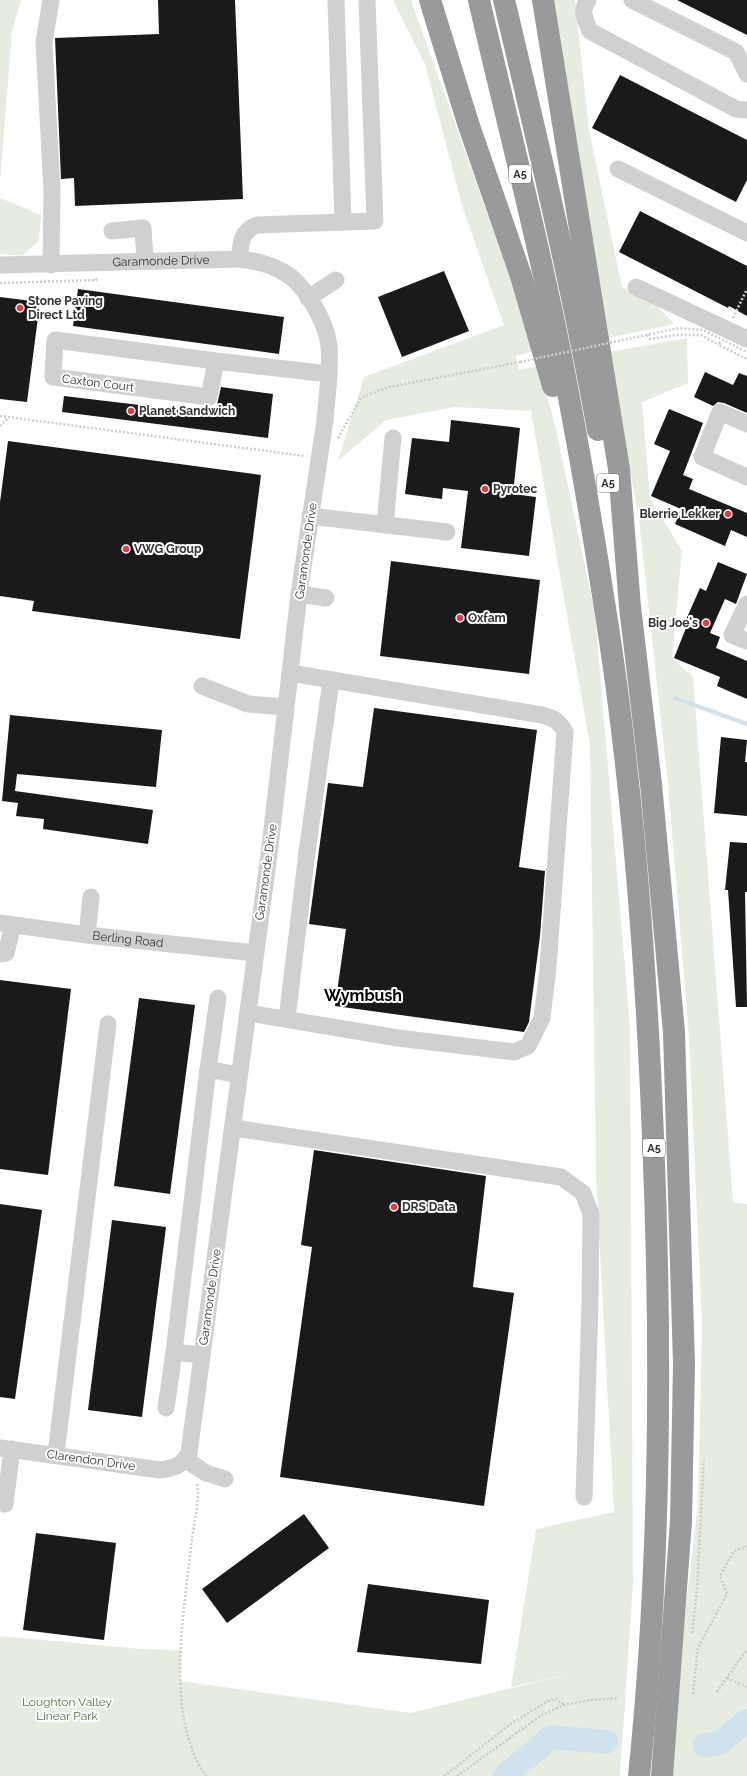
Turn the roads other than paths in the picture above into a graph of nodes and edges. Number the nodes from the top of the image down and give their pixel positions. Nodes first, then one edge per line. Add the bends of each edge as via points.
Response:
1 (51, 0) edge
2 (336, 0) edge
3 (367, 0) edge
4 (430, 0) edge
5 (479, 0) edge
6 (504, 0) edge
7 (543, 0) edge
8 (588, 0) edge
9 (632, 0) edge
10 (747, 74) edge
11 (747, 110) edge
12 (618, 169) dead end
13 (343, 221) junction
14 (112, 231) dead end
15 (747, 233) edge
16 (240, 259) junction
17 (145, 261) junction
18 (0, 265) edge
19 (51, 265) junction
20 (336, 280) dead end
21 (636, 287) dead end
22 (308, 298) junction
23 (747, 339) edge
24 (216, 361) junction
25 (329, 374) junction
26 (747, 424) edge
27 (394, 438) dead end
28 (747, 477) edge
29 (310, 516) junction
30 (591, 522) junction
31 (385, 525) junction
32 (447, 532) dead end
33 (299, 594) junction
34 (326, 598) dead end
35 (747, 604) edge
36 (630, 607) junction
37 (747, 641) edge
38 (290, 673) junction
39 (331, 681) junction
40 (202, 686) dead end
41 (285, 708) junction
42 (91, 897) dead end
43 (7, 924) edge
44 (87, 935) junction
45 (255, 953) junction
46 (0, 954) edge
47 (218, 998) dead end
48 (248, 1013) junction
49 (287, 1019) junction
50 (108, 1024) dead end
51 (208, 1069) junction
52 (239, 1075) junction
53 (234, 1128) junction
54 (174, 1352) junction
55 (201, 1354) junction
56 (166, 1408) dead end
57 (6, 1448) edge
58 (56, 1454) junction
59 (184, 1461) junction
60 (225, 1479) dead end
61 (584, 1497) dead end
62 (5, 1504) dead end
63 (639, 1776) edge
64 (662, 1776) edge

1 - 19 street via 44,42 52,189
2 - 13 street
3 - 13 street via 375,221
4 - 30 highway via 468,123 534,318
5 - 30 highway, A5 via 565,376
6 - 36 highway, A5 via 584,353
7 - 36 highway via 619,469
8 - 11 street via 584,5 584,18 590,31 736,109
9 - 10 street via 736,52
12 - 15 street
13 - 16 street via 257,225 243,233
14 - 17 street via 143,228
16 - 17 street, Garamonde Drive
16 - 22 street, Garamonde Drive via 259,262 291,278
17 - 19 street, Garamonde Drive
18 - 19 street, Garamonde Drive
20 - 22 street
21 - 23 street
22 - 25 street, Garamonde Drive via 323,321 328,339
24 - 24 street, Caxton Court via 55,340 53,377 209,397
24 - 25 street, Caxton Court
25 - 29 street, Garamonde Drive
26 - 28 street via 720,412 702,457
27 - 31 street
29 - 31 street
29 - 33 street, Garamonde Drive
30 - 63 highway, A5 via 606,613 630,799 649,1026 658,1248 656,1516
31 - 32 street
33 - 34 street
33 - 38 street, Garamonde Drive
35 - 37 street via 732,635
36 - 64 highway, A5 via 651,784 674,1032 683,1301 681,1521
38 - 39 street
38 - 41 street, Garamonde Drive
39 - 49 street
39 - 49 street via 542,715 561,723 565,732 544,1004 542,1018 528,1046 514,1052 398,1038
40 - 41 street via 248,704
41 - 45 street, Garamonde Drive via 270,847
42 - 44 street
43 - 44 street, Berling Road
43 - 46 street via 6,953
44 - 45 street, Berling Road
45 - 48 street, Garamonde Drive
47 - 51 street
48 - 49 street
48 - 52 street, Garamonde Drive
50 - 58 street
51 - 52 street
51 - 54 street
52 - 53 street, Garamonde Drive
53 - 55 street, Garamonde Drive
53 - 61 street via 561,1177 584,1193 591,1214
54 - 55 street
54 - 56 street
55 - 59 street, Garamonde Drive via 190,1453
57 - 58 street, Clarendon Drive
57 - 62 street
58 - 59 street, Clarendon Drive via 160,1470 174,1468
59 - 60 street via 206,1473

